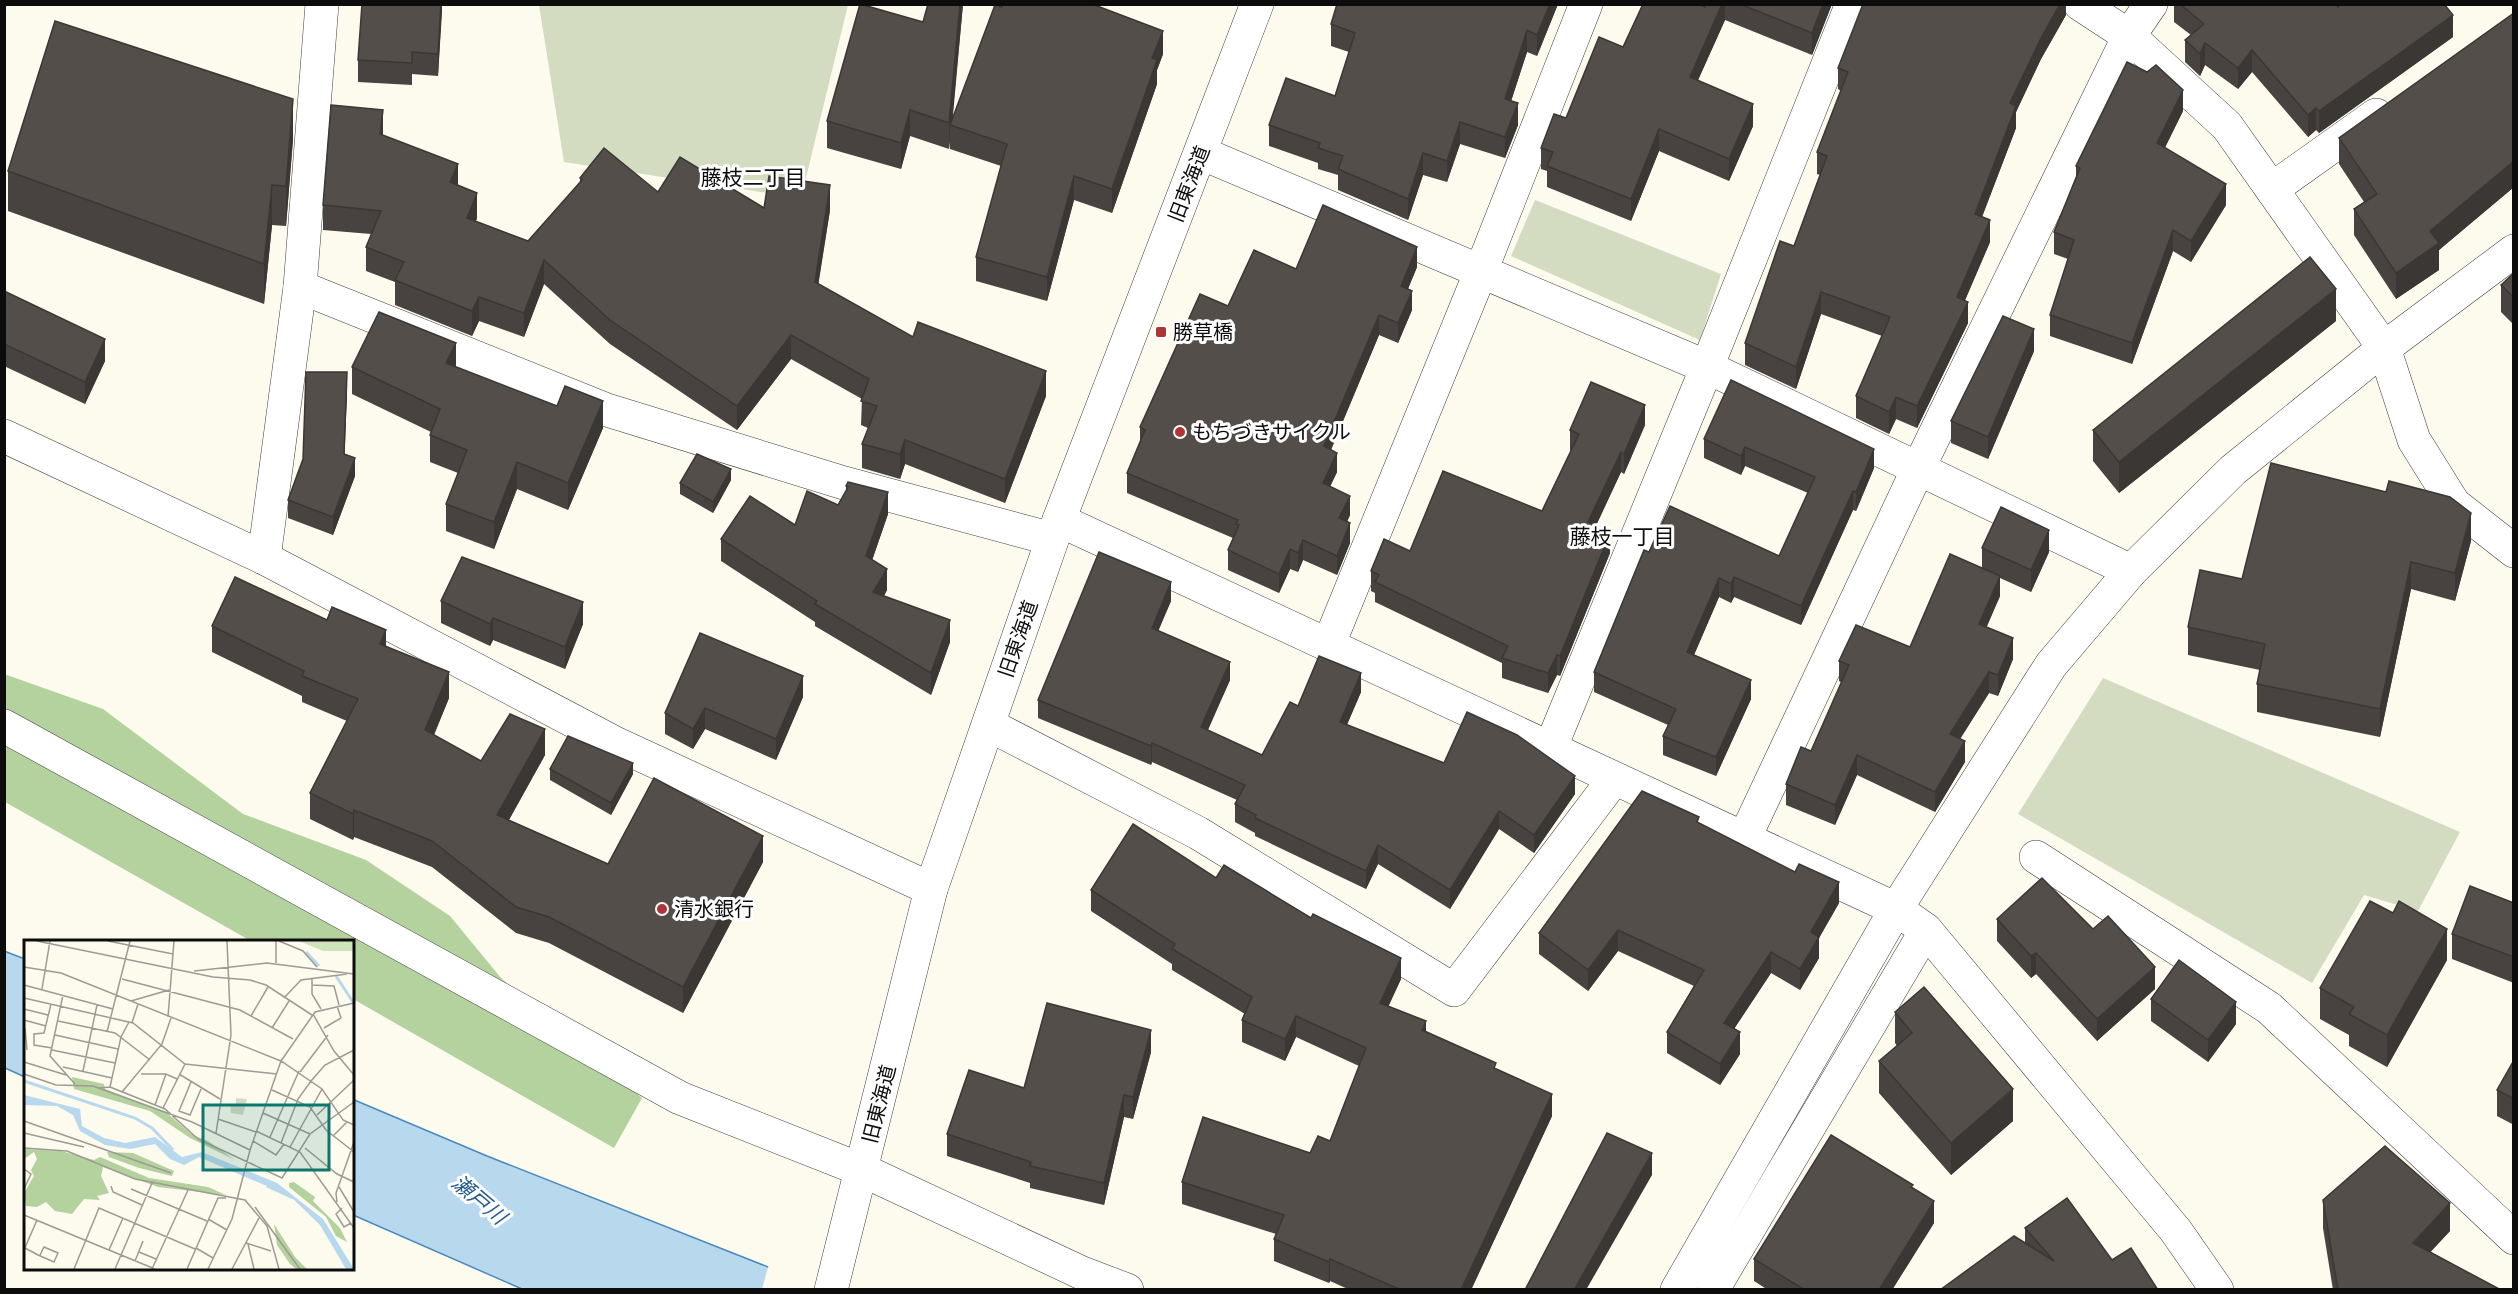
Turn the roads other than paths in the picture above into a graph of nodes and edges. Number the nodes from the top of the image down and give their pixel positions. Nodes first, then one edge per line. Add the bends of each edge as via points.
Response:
1 (322, 4) edge
2 (1257, 4) edge
3 (1586, 4) edge
4 (1852, 4) edge
5 (2080, 4) edge
6 (2151, 4) edge
7 (2129, 36) junction
8 (2398, 100) edge
9 (1201, 153) junction
10 (2272, 189) junction
11 (2514, 251) edge
12 (1481, 271) junction
13 (300, 287) junction
14 (2384, 348) junction
15 (1707, 367) junction
16 (4, 436) edge
17 (1918, 469) junction
18 (1056, 530) junction
19 (2514, 551) edge
20 (264, 558) junction
21 (2131, 571) junction
22 (1328, 646) junction
23 (988, 725) junction
24 (4, 726) edge
25 (1550, 749) junction
26 (1614, 779) junction
27 (1744, 839) junction
28 (2036, 857) dead end
29 (932, 890) junction
30 (1896, 909) junction
31 (1926, 930) junction
32 (862, 1170) junction
33 (2514, 1238) edge
34 (831, 1290) edge
35 (1127, 1290) edge
36 (1677, 1290) edge
37 (1713, 1290) edge
38 (2217, 1290) edge

1 - 13 street
2 - 9 street, 旧東海道
3 - 12 street
4 - 15 street
5 - 7 street
6 - 7 street
7 - 10 street via 2227,126
7 - 17 street
8 - 10 street
9 - 12 street
9 - 18 street, 旧東海道
10 - 14 street
11 - 14 street
12 - 15 street
12 - 22 street
13 - 18 street via 607,410 844,483
13 - 20 street
14 - 19 street via 2414,440 2454,504
14 - 21 street via 2233,470
15 - 17 street
15 - 25 street
16 - 20 street
17 - 21 street
17 - 27 street
18 - 22 street
18 - 23 street, 旧東海道
20 - 29 street via 617,744
21 - 30 street via 2051,665
22 - 25 street
23 - 26 street via 1198,833 1454,990
23 - 29 street, 旧東海道
24 - 32 street via 680,1098
25 - 26 street
26 - 27 street
27 - 30 street
28 - 33 street via 2269,1008
29 - 32 street, 旧東海道
30 - 31 street
30 - 36 street
31 - 37 street
31 - 38 street via 2176,1231
32 - 34 street, 旧東海道
32 - 35 street via 1082,1273

